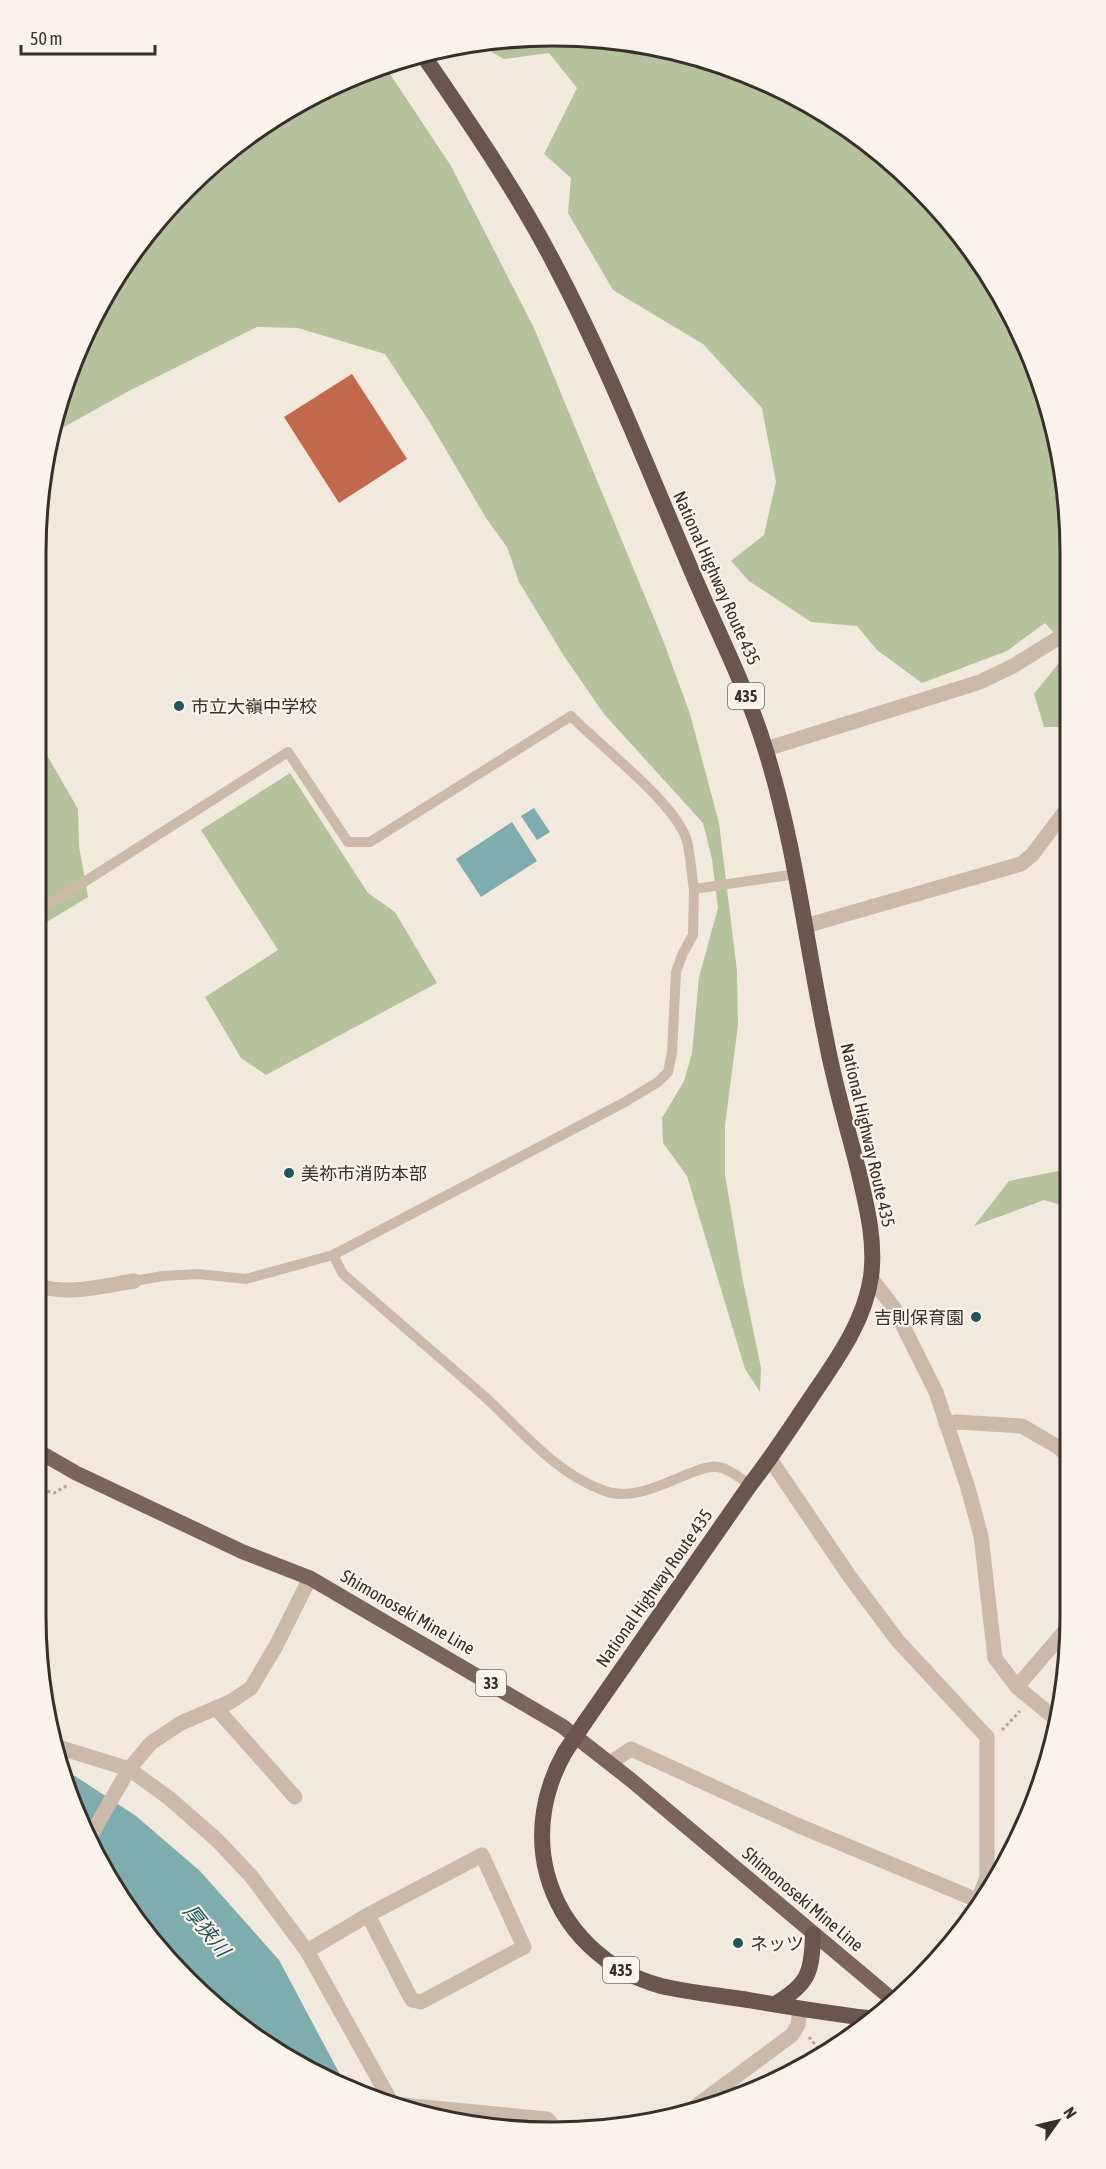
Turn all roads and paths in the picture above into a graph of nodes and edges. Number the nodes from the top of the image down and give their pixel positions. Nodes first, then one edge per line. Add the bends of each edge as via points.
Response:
1 (428, 62) edge
2 (1060, 637) edge
3 (766, 749) junction
4 (1060, 818) edge
5 (796, 874) junction
6 (694, 889) junction
7 (46, 906) edge
8 (805, 926) junction
9 (333, 1255) junction
10 (871, 1278) junction
11 (134, 1281) joint
12 (46, 1288) edge
13 (946, 1424) junction
14 (1060, 1449) edge
15 (46, 1456) edge
16 (770, 1459) junction
17 (76, 1473) junction
18 (750, 1485) junction
19 (46, 1491) edge
20 (310, 1578) junction
21 (1059, 1636) edge
22 (1017, 1688) junction
23 (1031, 1698) junction
24 (216, 1708) junction
25 (1050, 1714) edge
26 (987, 1737) junction
27 (65, 1750) edge
28 (610, 1763) junction
29 (125, 1776) junction
30 (295, 1797) dead end
31 (95, 1830) edge
32 (986, 1878) edge
33 (974, 1897) edge
34 (368, 1915) junction
35 (813, 1934) junction
36 (307, 1951) junction
37 (888, 1996) edge
38 (775, 2004) junction
39 (800, 2009) junction
40 (862, 2017) edge
41 (387, 2095) edge
42 (706, 2099) edge
43 (434, 2108) edge
44 (549, 2122) edge

1 - 3 highway, National Highway Route 435 / 435 via 495,161 570,294 734,663
2 - 3 street via 980,682
3 - 5 highway, National Highway Route 435 / 435
4 - 8 street via 1021,864
5 - 6 lane
5 - 8 highway, National Highway Route 435 / 435
6 - 7 lane via 686,838 675,817 571,716 370,842 348,842 288,752
6 - 9 lane via 693,935 676,972 668,1072 625,1102
8 - 10 highway, National Highway Route 435 / 435 via 826,1042 868,1211
9 - 11 lane via 246,1279 198,1274
9 - 18 lane via 343,1274 557,1464 581,1480 607,1492 630,1493 717,1466
10 - 13 street via 894,1308 936,1392
10 - 16 highway, National Highway Route 435 / 435 via 860,1316 842,1351
11 - 12 street via 81,1289
13 - 14 street via 1022,1426
13 - 22 street via 981,1536 995,1658
15 - 17 main road, Shimonoseki Mine Line / 33
16 - 18 highway, National Highway Route 435 / 435
16 - 26 street via 898,1641
17 - 19 path via 68,1485 54,1493
17 - 20 main road, Shimonoseki Mine Line / 33 via 243,1552
18 - 38 highway, National Highway Route 435 / 435, bridge via 565,1752 545,1801 543,1847 550,1887 567,1921 600,1955 636,1978 663,1986
20 - 24 street via 259,1678 244,1693
20 - 28 main road, Shimonoseki Mine Line / 33 via 561,1726
21 - 22 street
22 - 23 street
23 - 25 street
23 - 26 path via 998,1734
24 - 29 street via 181,1723 151,1743
24 - 30 street
26 - 32 street
27 - 29 street
28 - 33 street via 631,1749 808,1829
28 - 35 main road, Shimonoseki Mine Line / 33
29 - 31 street
29 - 36 street via 169,1798 218,1841 251,1876
34 - 34 street via 482,1855 524,1947 421,2002 412,2000
34 - 36 street
35 - 37 main road, Shimonoseki Mine Line / 33
35 - 38 highway via 813,1962 806,1977 794,1993
36 - 41 street
38 - 39 highway, National Highway Route 435 / 435
39 - 40 highway, National Highway Route 435 / 435
39 - 42 street via 792,2035
43 - 44 street

